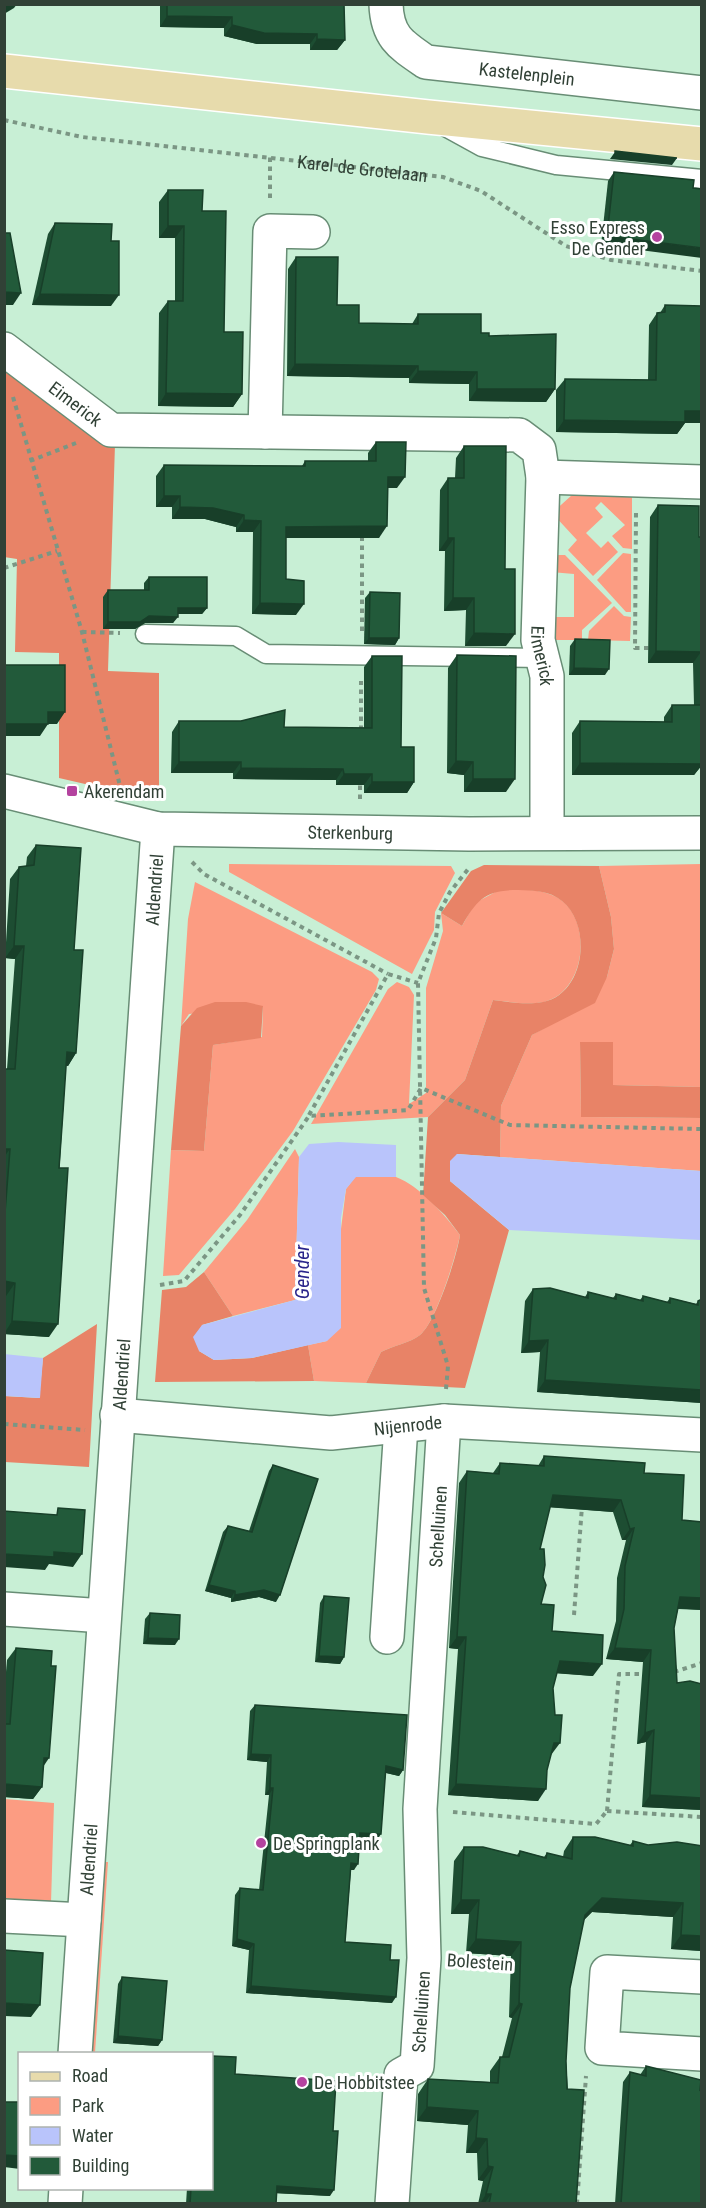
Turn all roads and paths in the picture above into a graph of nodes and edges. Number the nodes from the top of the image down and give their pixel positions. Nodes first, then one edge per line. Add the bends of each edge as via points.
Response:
1 (386, 4) edge
2 (4, 71) edge
3 (702, 93) edge
4 (428, 117) junction
5 (4, 120) edge
6 (702, 144) edge
7 (270, 157) junction
8 (702, 179) edge
9 (301, 231) joint
10 (702, 270) edge
11 (4, 349) edge
12 (10, 388) dead end
13 (111, 430) junction
14 (265, 432) junction
15 (30, 461) junction
16 (543, 477) junction
17 (636, 480) junction
18 (702, 482) edge
19 (57, 550) junction
20 (4, 568) edge
21 (82, 632) junction
22 (145, 634) joint
23 (657, 648) edge
24 (542, 658) junction
25 (4, 791) edge
26 (144, 826) junction
27 (548, 833) junction
28 (702, 833) edge
29 (468, 834) junction
30 (388, 974) junction
31 (418, 983) junction
32 (421, 1088) junction
33 (309, 1116) junction
34 (702, 1129) edge
35 (127, 1283) junction
36 (444, 1421) junction
37 (4, 1424) edge
38 (116, 1424) junction
39 (401, 1426) junction
40 (702, 1435) edge
41 (583, 1496) edge
42 (4, 1609) edge
43 (574, 1615) dead end
44 (104, 1616) junction
45 (387, 1637) dead end
46 (702, 1663) edge
47 (650, 1674) edge
48 (670, 1674) edge
49 (420, 1809) junction
50 (607, 1811) junction
51 (702, 1817) edge
52 (4, 1916) edge
53 (84, 1920) junction
54 (424, 1958) junction
55 (516, 1965) dead end
56 (702, 1977) edge
57 (603, 2048) junction
58 (75, 2052) edge
59 (702, 2054) edge
60 (392, 2204) edge
61 (578, 2204) edge

1 - 3 street, Kastelenplein via 386,23 401,45 426,62
2 - 4 main road
4 - 6 main road
4 - 8 lane via 482,147 556,165
5 - 7 path, Karel de Grotelaan via 82,137
7 - 9 path via 269,198 288,200
7 - 10 path, Karel de Grotelaan via 443,177 481,190 566,246 610,260
9 - 14 street via 270,231
11 - 13 street, Eimerick
12 - 15 path
13 - 14 street, Eimerick
13 - 15 path
14 - 16 street, Eimerick via 519,435 539,450
15 - 19 path
16 - 17 street
16 - 24 street, Eimerick via 538,640
17 - 18 street
17 - 23 path via 635,648
19 - 20 path
19 - 21 path
21 - 22 path
21 - 26 path
22 - 24 lane via 236,636 266,654
24 - 27 street, Eimerick via 546,676
25 - 26 street, Sterkenburg
26 - 29 street, Sterkenburg
26 - 30 path via 204,874
26 - 35 street, Aldendriel
27 - 28 street, Sterkenburg
27 - 29 street, Sterkenburg
29 - 31 path via 470,867 439,913 436,938
30 - 31 path
30 - 33 path
31 - 32 path
32 - 33 path via 408,1110
32 - 34 path via 510,1125
32 - 36 path via 424,1288 448,1366
33 - 35 path via 240,1215 184,1281 158,1285
35 - 38 street, Aldendriel
36 - 39 street, Nijenrode
36 - 40 street, Nijenrode
36 - 49 street, Schelluinen
37 - 38 path
38 - 39 street, Nijenrode via 331,1433
38 - 44 street, Aldendriel
39 - 45 street
41 - 43 path
42 - 44 street
44 - 53 street, Aldendriel
46 - 48 path
47 - 50 path via 619,1674
49 - 50 path via 596,1824
49 - 54 street, Schelluinen
50 - 51 path
52 - 53 street, Aldendriel
53 - 58 street, Aldendriel
54 - 55 path, Bolestein
54 - 60 street, Schelluinen via 417,2066 401,2075
56 - 57 street via 607,1972
57 - 59 street
57 - 61 path via 587,2062

